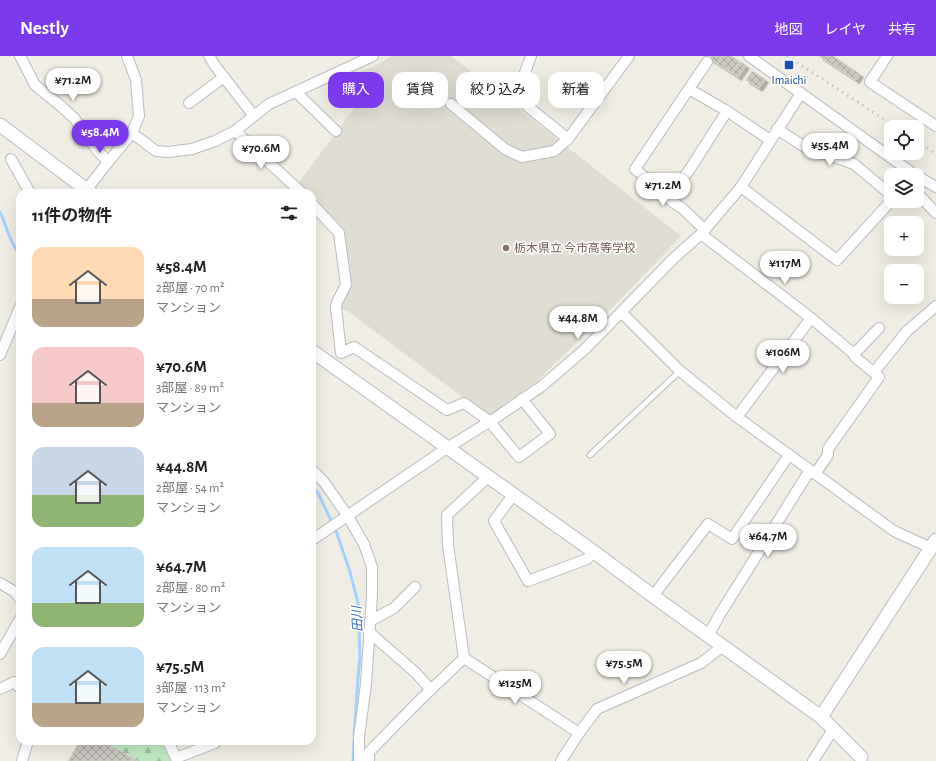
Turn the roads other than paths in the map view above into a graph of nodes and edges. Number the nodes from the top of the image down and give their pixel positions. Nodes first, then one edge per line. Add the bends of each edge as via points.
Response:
1 (20, 56) edge
2 (127, 56) edge
3 (209, 56) edge
4 (373, 56) edge
5 (531, 56) edge
6 (629, 56) edge
7 (749, 56) edge
8 (887, 56) edge
9 (707, 62) dead end
10 (224, 77) junction
11 (689, 88) junction
12 (296, 92) junction
13 (801, 93) junction
14 (189, 103) dead end
15 (451, 104) dead end
16 (727, 111) junction
17 (254, 116) junction
18 (0, 125) edge
19 (936, 126) edge
20 (777, 129) junction
21 (235, 131) junction
22 (336, 132) dead end
23 (132, 133) junction
24 (568, 139) junction
25 (770, 140) junction
26 (11, 159) dead end
27 (108, 162) junction
28 (905, 168) edge
29 (924, 180) edge
30 (741, 187) junction
31 (936, 187) edge
32 (28, 189) edge
33 (83, 189) edge
34 (89, 189) edge
35 (298, 189) edge
36 (884, 190) edge
37 (667, 196) junction
38 (924, 200) edge
39 (316, 208) edge
40 (885, 208) edge
41 (936, 213) edge
42 (703, 232) junction
43 (936, 306) edge
44 (622, 313) junction
45 (16, 317) edge
46 (811, 318) junction
47 (879, 328) dead end
48 (316, 354) edge
49 (854, 354) junction
50 (0, 355) edge
51 (680, 371) junction
52 (874, 372) junction
53 (522, 399) junction
54 (737, 417) junction
55 (489, 421) junction
56 (447, 448) junction
57 (590, 455) dead end
58 (789, 455) junction
59 (813, 472) junction
60 (316, 474) edge
61 (488, 477) junction
62 (514, 496) junction
63 (347, 515) junction
64 (316, 537) edge
65 (934, 546) edge
66 (594, 552) junction
67 (0, 583) edge
68 (415, 587) dead end
69 (16, 593) edge
70 (653, 596) junction
71 (370, 621) junction
72 (16, 626) edge
73 (369, 632) junction
74 (708, 636) junction
75 (723, 646) junction
76 (0, 654) edge
77 (464, 658) junction
78 (16, 684) edge
79 (0, 689) edge
80 (431, 690) junction
81 (822, 717) junction
82 (834, 728) junction
83 (579, 734) junction
84 (27, 745) edge
85 (170, 745) edge
86 (210, 745) edge
87 (864, 759) edge
88 (22, 761) edge
89 (359, 761) edge
90 (368, 761) edge
91 (561, 761) edge
92 (813, 761) edge

1 - 27 street via 34,85 74,118
2 - 23 street via 136,80 140,116
3 - 10 street
4 - 12 street
5 - 24 street via 516,97
6 - 24 street
7 - 13 street
8 - 19 street via 870,82
9 - 11 street
10 - 14 street
10 - 17 street
11 - 16 street
11 - 37 street via 635,169
12 - 17 street via 269,104
12 - 22 street
13 - 20 street
13 - 28 street
15 - 24 street via 505,149 522,157 554,151
16 - 25 street
16 - 37 street via 688,172
17 - 21 street
18 - 33 street
20 - 25 street
20 - 36 street via 811,151 854,164
21 - 23 street via 192,149 168,152 156,151
21 - 35 street
23 - 27 street
25 - 30 street
26 - 32 street
27 - 34 street
29 - 31 street
30 - 40 street via 837,260
30 - 42 street
37 - 42 street via 682,208
38 - 41 street
39 - 55 street via 339,233 346,285 336,307 341,353 354,347 446,410 464,403
42 - 44 street via 674,258
42 - 46 street
43 - 52 street via 908,331
44 - 51 street
44 - 53 street via 542,386
45 - 50 street
46 - 49 street
46 - 54 street
47 - 49 street
48 - 56 street
49 - 52 street
51 - 54 street
51 - 57 lane
52 - 59 street via 879,377 828,449 828,455
53 - 55 street
53 - 55 street via 550,434 519,457
54 - 58 street
55 - 56 street
56 - 61 street
56 - 63 street
58 - 59 street
58 - 70 street via 732,539 708,524
59 - 65 street via 894,530
59 - 74 street via 728,601
60 - 63 street
61 - 62 street
61 - 77 street via 447,515 448,545
62 - 66 street
62 - 66 street via 494,521 528,581 587,559
63 - 64 street
63 - 71 street via 364,544 372,567
65 - 81 street
66 - 70 street
67 - 69 street
68 - 71 street via 394,608
70 - 74 street
71 - 73 street
72 - 76 street
73 - 80 street via 416,673
73 - 89 street
74 - 75 street
75 - 81 street
75 - 83 street via 701,663 597,709
77 - 80 street
77 - 83 street
78 - 79 street via 14,682
80 - 90 street via 369,752
81 - 82 street
82 - 87 street
82 - 92 street
83 - 91 street
84 - 88 street
85 - 86 street via 176,758

